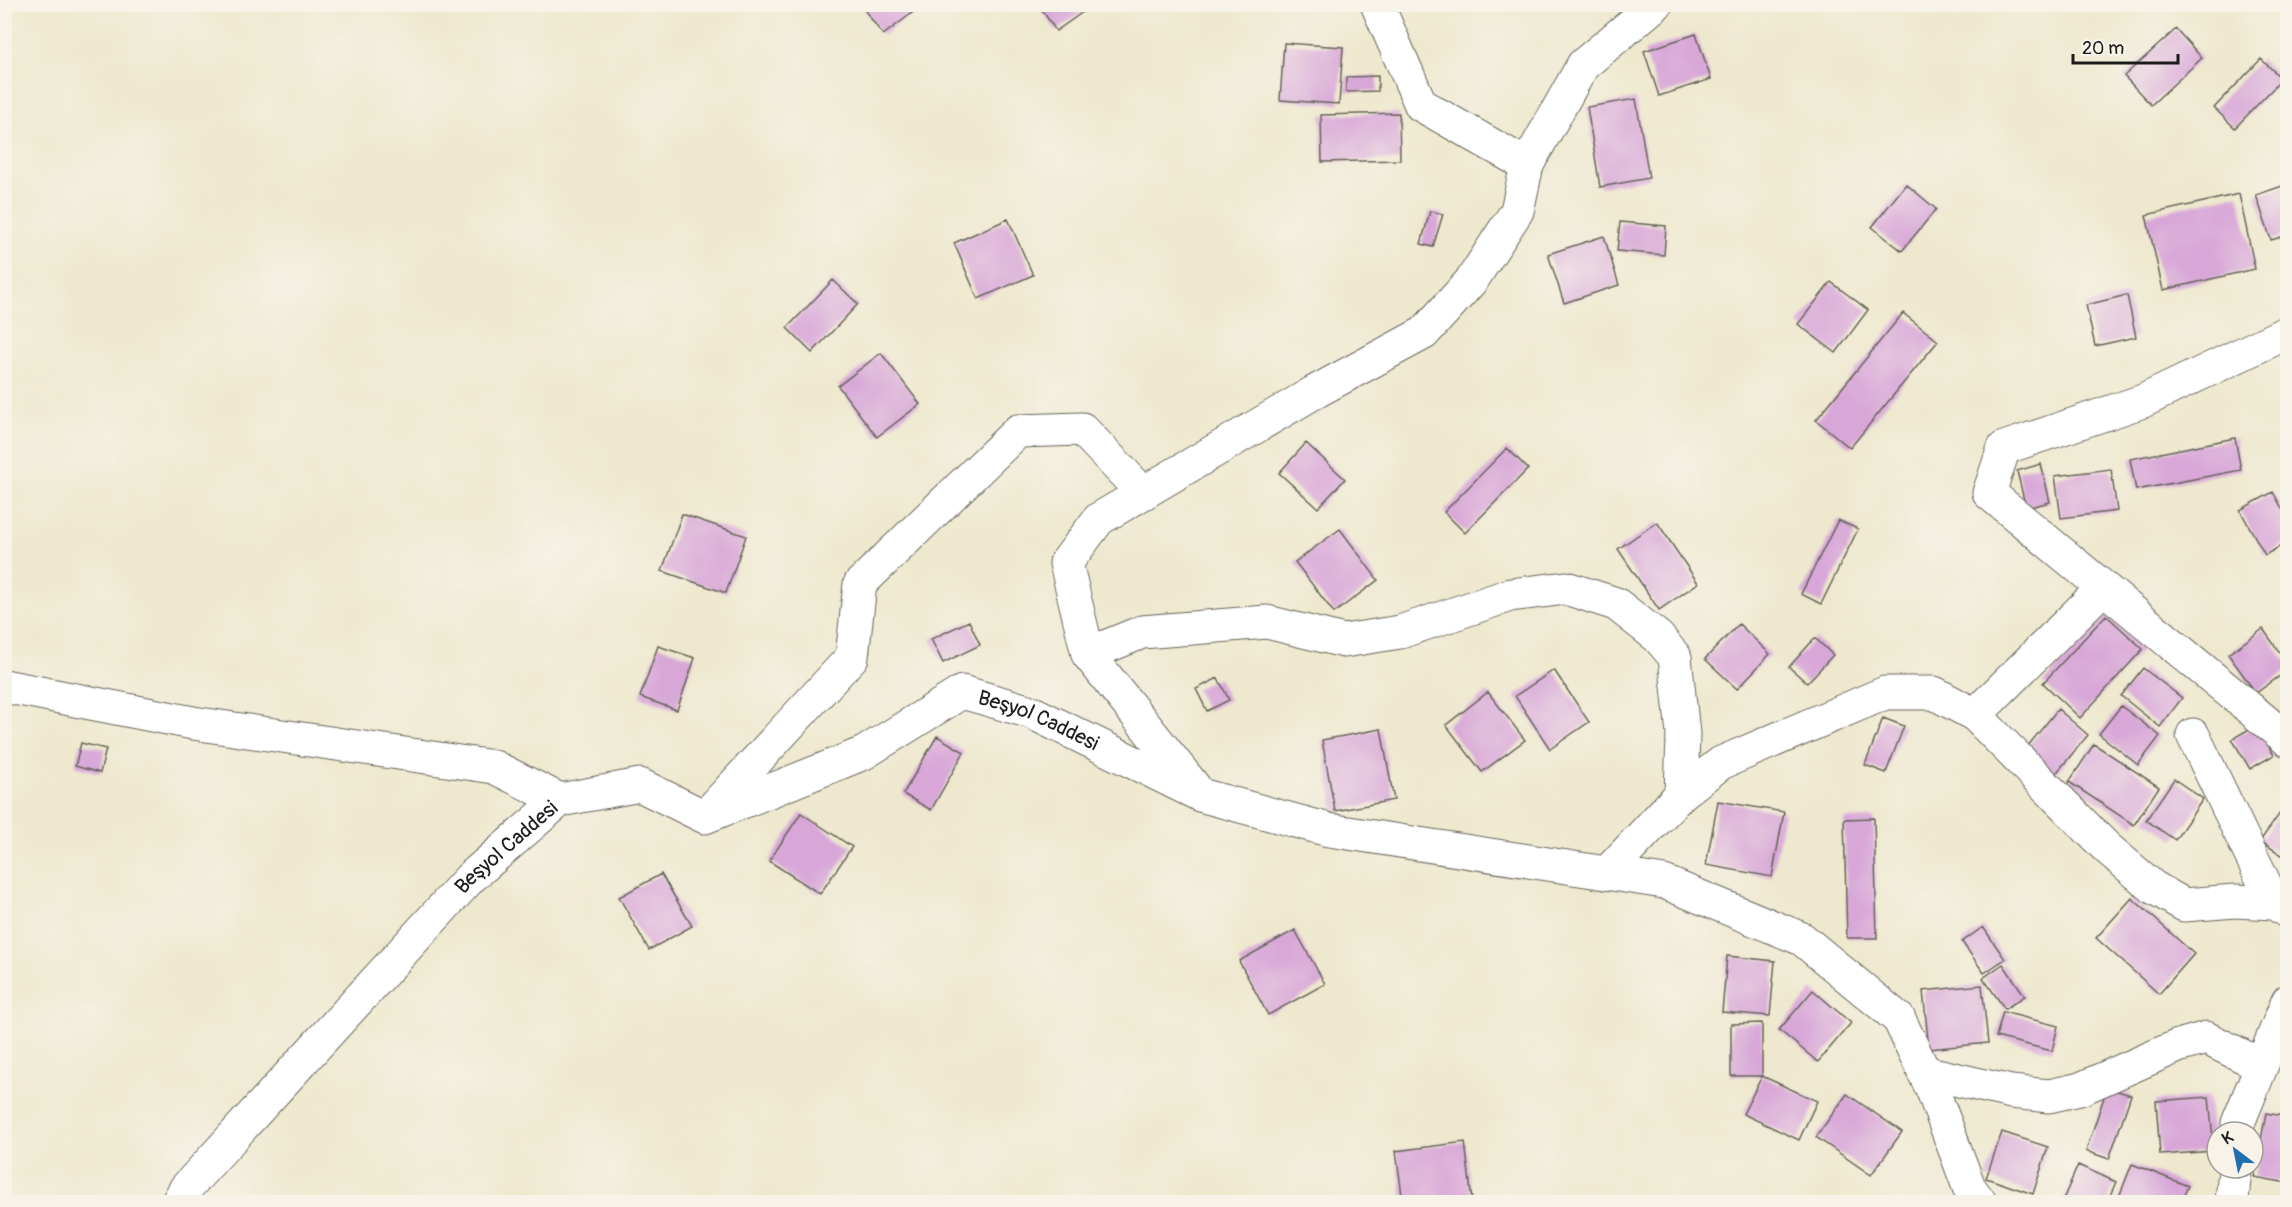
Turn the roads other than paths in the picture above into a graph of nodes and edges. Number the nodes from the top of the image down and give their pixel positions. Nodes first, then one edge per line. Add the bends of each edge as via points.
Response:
1 (1377, 4) edge
2 (1656, 4) edge
3 (1527, 165) junction
4 (2288, 332) edge
5 (1143, 493) junction
6 (2103, 588) junction
7 (1088, 654) junction
8 (4, 686) edge
9 (1975, 715) junction
10 (2193, 735) dead end
11 (2288, 740) edge
12 (1681, 794) junction
13 (1200, 795) junction
14 (560, 800) junction
15 (705, 817) junction
16 (1607, 873) junction
17 (2281, 908) edge
18 (2288, 1001) edge
19 (2261, 1065) junction
20 (1924, 1072) junction
21 (2239, 1120) edge
22 (2234, 1180) edge
23 (178, 1203) edge
24 (1980, 1203) edge
25 (2232, 1203) edge

1 - 3 street via 1421,105
2 - 3 street via 1583,65
3 - 5 street via 1517,211 1472,280 1424,333
4 - 6 street via 2143,401 2004,448 1989,493
5 - 7 street via 1099,519 1066,563
5 - 15 street via 1082,429 1018,431 860,584 852,657
6 - 9 street
6 - 11 street
7 - 12 street via 1142,632 1267,622 1344,641 1400,632 1510,595 1566,588 1617,604 1659,637 1675,657 1683,734
7 - 13 street
8 - 14 street via 194,723 494,767
9 - 12 street via 1934,693 1885,693 1721,763
9 - 17 street via 2107,848 2153,888 2184,905 2235,901
10 - 17 street
12 - 16 street
13 - 15 street, Beşyol Caddesi via 1031,712 962,692 864,753
13 - 16 street, Beşyol Caddesi via 1329,830
14 - 15 street, Beşyol Caddesi via 640,785
14 - 23 street, Beşyol Caddesi via 470,878 186,1188
16 - 20 street, Beşyol Caddesi via 1664,882 1802,939 1899,1018
18 - 19 street
19 - 20 street via 2206,1038 2178,1046 2080,1089 2049,1096 2011,1092
19 - 21 street
20 - 24 street, Beşyol Caddesi via 1969,1187
22 - 25 street

